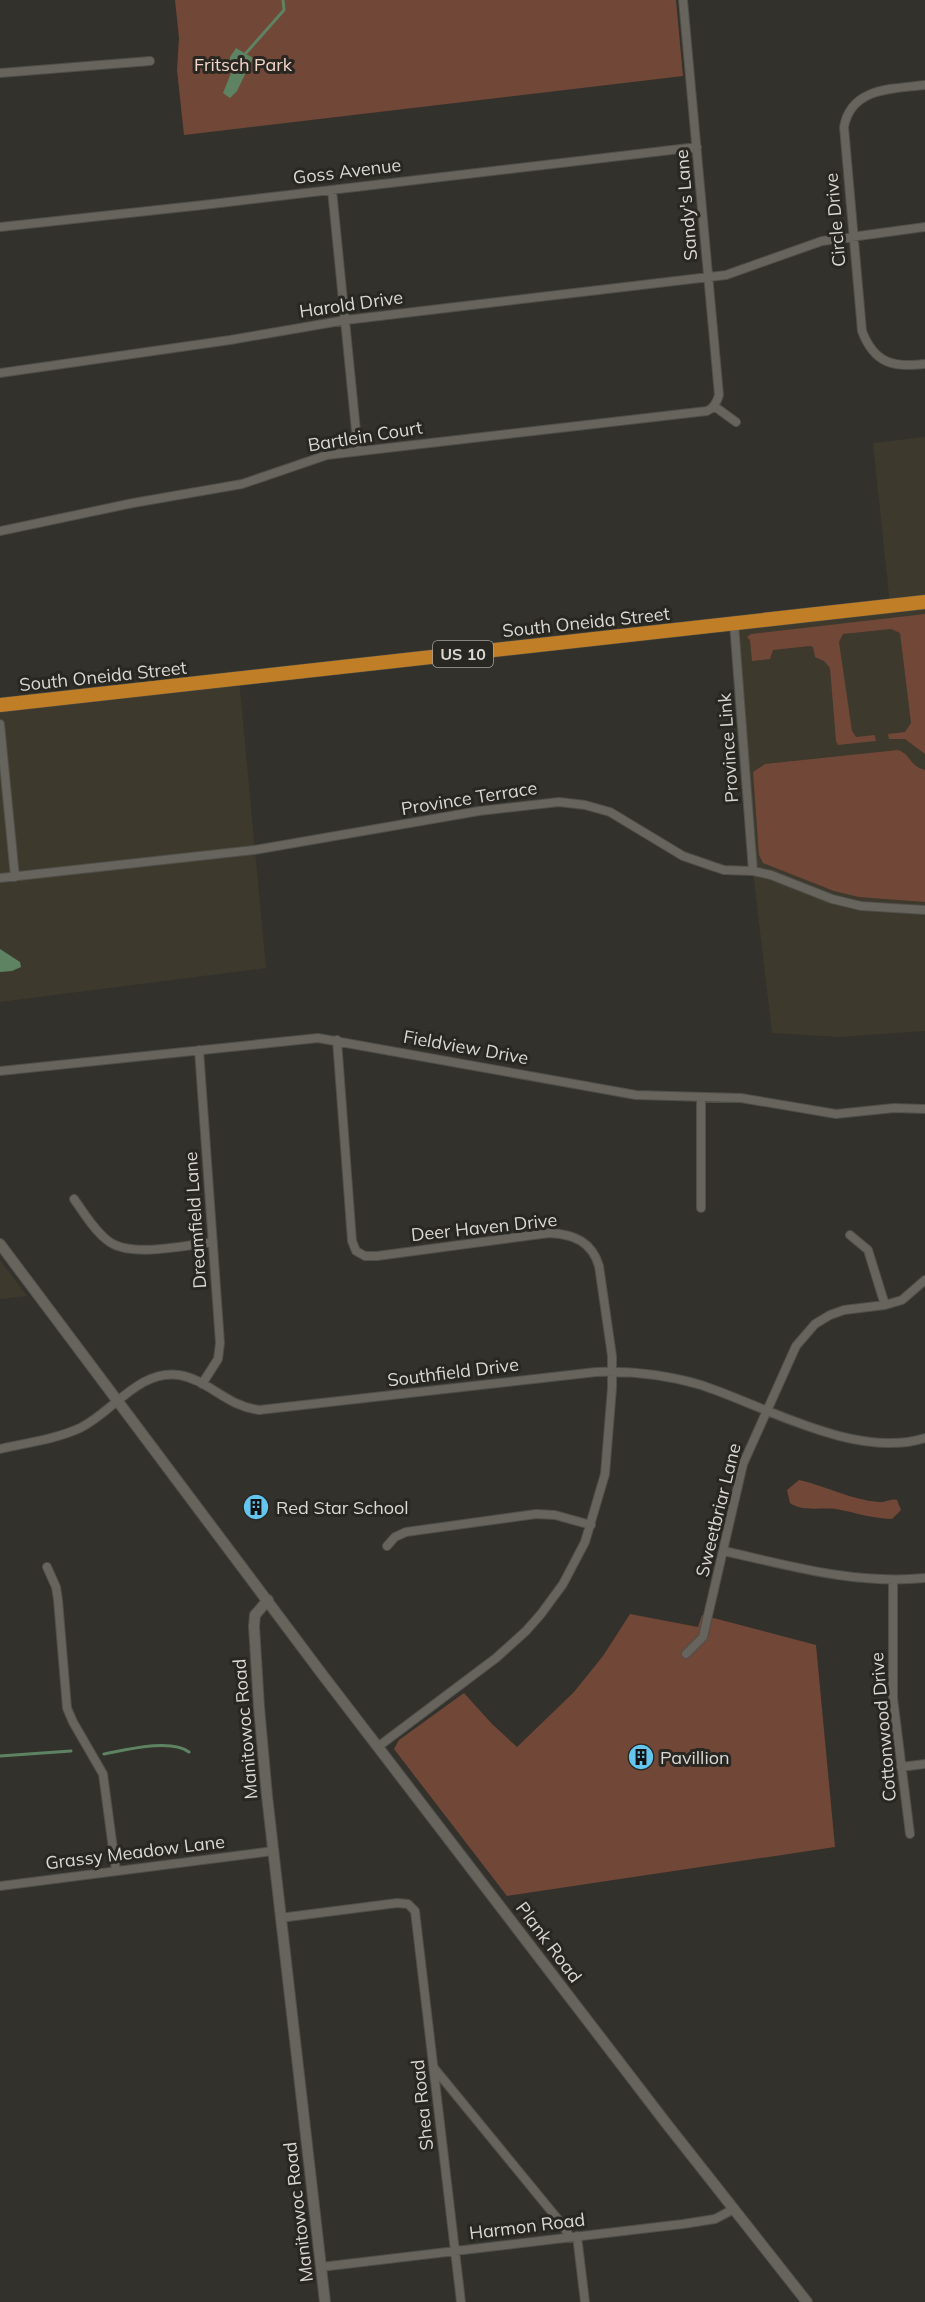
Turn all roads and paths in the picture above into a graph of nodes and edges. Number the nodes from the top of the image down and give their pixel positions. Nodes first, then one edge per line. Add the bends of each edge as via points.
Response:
1 (683, 0) edge
2 (150, 61) dead end
3 (0, 73) edge
4 (925, 85) edge
5 (697, 147) junction
6 (332, 190) junction
7 (0, 227) edge
8 (925, 227) edge
9 (852, 236) junction
10 (709, 277) junction
11 (346, 320) junction
12 (925, 364) edge
13 (0, 373) edge
14 (714, 406) junction
15 (736, 422) dead end
16 (358, 451) junction
17 (0, 531) edge
18 (925, 602) edge
19 (734, 623) junction
20 (0, 705) edge
21 (0, 724) edge
22 (753, 871) junction
23 (15, 877) junction
24 (0, 879) edge
25 (925, 910) edge
26 (336, 1040) junction
27 (199, 1050) junction
28 (0, 1071) edge
29 (701, 1098) junction
30 (925, 1109) edge
31 (75, 1199) dead end
32 (701, 1208) dead end
33 (850, 1235) dead end
34 (213, 1242) junction
35 (0, 1244) edge
36 (925, 1280) edge
37 (885, 1305) junction
38 (613, 1371) junction
39 (202, 1384) junction
40 (118, 1401) junction
41 (767, 1409) junction
42 (925, 1438) edge
43 (0, 1449) edge
44 (591, 1525) junction
45 (387, 1546) dead end
46 (724, 1551) junction
47 (47, 1567) dead end
48 (925, 1578) edge
49 (893, 1580) junction
50 (268, 1600) junction
51 (687, 1654) dead end
52 (379, 1746) junction
53 (925, 1764) edge
54 (901, 1767) junction
55 (910, 1834) dead end
56 (273, 1851) junction
57 (116, 1871) junction
58 (0, 1886) edge
59 (280, 1918) junction
60 (434, 2068) junction
61 (734, 2209) junction
62 (573, 2236) junction
63 (455, 2251) junction
64 (321, 2267) junction
65 (325, 2302) edge
66 (461, 2302) edge
67 (585, 2302) edge
68 (807, 2302) edge

1 - 5 street, Sandy's Lane
2 - 3 street
4 - 9 street, Circle Drive via 867,94 848,112 844,138
5 - 6 street, Goss Avenue
5 - 10 street, Sandy's Lane
6 - 7 street, Goss Avenue
6 - 11 street
8 - 9 street, Harold Drive
9 - 10 street, Harold Drive via 822,241 737,272
9 - 12 street, Circle Drive via 865,340 876,355 893,364
10 - 11 street, Harold Drive
10 - 14 street, Sandy's Lane via 719,394
11 - 13 street, Harold Drive
11 - 16 street
14 - 15 street
14 - 16 street, Bartlein Court via 707,411
16 - 17 street, Bartlein Court via 305,461 242,484
18 - 19 highway, South Oneida Street / US 10
19 - 20 highway, South Oneida Street / US 10
19 - 22 street, Province Link
21 - 23 street
22 - 23 street, Province Terrace via 724,870 696,861 610,812 559,802 479,811 254,850
22 - 25 street, Province Terrace via 861,906
23 - 24 street, Province Terrace
26 - 27 street, Fieldview Drive via 306,1038
26 - 29 street, Fieldview Drive via 636,1095
26 - 38 street, Deer Haven Drive via 352,1241 356,1251 377,1256 549,1233 582,1240 599,1266
27 - 28 street, Fieldview Drive
27 - 34 street, Dreamfield Lane
29 - 30 street, Fieldview Drive via 759,1100 836,1114
29 - 32 street
31 - 34 street via 100,1233 122,1249
33 - 37 street via 868,1250
34 - 39 street, Dreamfield Lane via 220,1352
35 - 40 street
36 - 37 street, Sweetbriar Lane via 908,1296
37 - 41 street, Sweetbriar Lane via 844,1310 815,1324 796,1346
38 - 39 street, Southfield Drive via 259,1410 236,1405
38 - 41 street, Southfield Drive via 682,1380
38 - 44 street, Deer Haven Drive via 605,1474
39 - 40 street, Southfield Drive via 180,1375 157,1377
40 - 43 street, Southfield Drive via 80,1428
40 - 50 street
41 - 42 street, Southfield Drive via 858,1441 888,1443
41 - 46 street, Sweetbriar Lane via 743,1464
44 - 45 street via 536,1514 406,1532
44 - 52 street, Deer Haven Drive via 563,1584 525,1631 496,1658
46 - 49 street via 848,1578
46 - 51 street, Sweetbriar Lane via 703,1637
47 - 57 street via 58,1600 67,1708 103,1774
48 - 49 street
49 - 54 street, Cottonwood Drive via 893,1698
50 - 52 street, Plank Road
50 - 56 street, Manitowoc Road via 255,1615 253,1637
52 - 61 street, Plank Road
53 - 54 street
54 - 55 street, Cottonwood Drive
56 - 57 street, Grassy Meadow Lane
56 - 59 street, Manitowoc Road
57 - 58 street, Grassy Meadow Lane
59 - 60 street, Shea Road via 397,1903 411,1906 418,1926
59 - 64 street, Manitowoc Road
60 - 62 street
60 - 63 street, Shea Road
61 - 62 street, Harmon Road via 706,2221
61 - 68 street, Plank Road
62 - 63 street, Harmon Road
62 - 67 street
63 - 64 street, Harmon Road
63 - 66 street, Shea Road
64 - 65 street, Manitowoc Road

